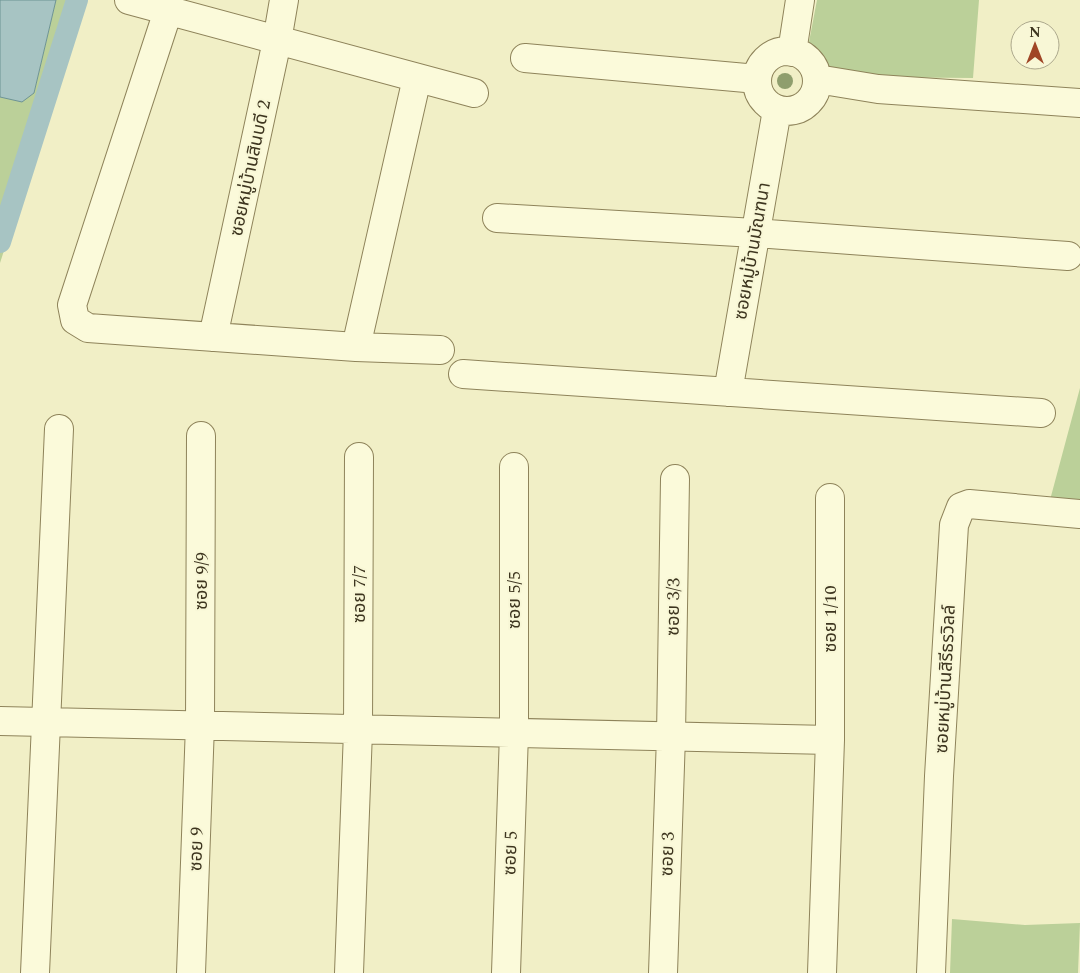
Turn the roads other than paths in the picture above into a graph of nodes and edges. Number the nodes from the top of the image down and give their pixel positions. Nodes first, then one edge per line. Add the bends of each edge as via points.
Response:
1 (129, 0) edge
2 (284, 0) edge
3 (800, 0) edge
4 (168, 11) junction
5 (277, 41) junction
6 (792, 52) junction
7 (525, 58) dead end
8 (417, 78) junction
9 (757, 79) junction
10 (817, 79) junction
11 (474, 93) dead end
12 (1080, 103) edge
13 (777, 110) junction
14 (497, 218) dead end
15 (755, 233) junction
16 (1068, 256) dead end
17 (213, 336) junction
18 (356, 347) junction
19 (440, 350) dead end
20 (463, 374) dead end
21 (728, 392) junction
22 (1041, 413) dead end
23 (59, 429) dead end
24 (201, 436) dead end
25 (360, 457) dead end
26 (514, 467) dead end
27 (675, 479) dead end
28 (830, 498) dead end
29 (1080, 514) edge
30 (0, 721) edge
31 (44, 722) junction
32 (200, 725) junction
33 (358, 731) junction
34 (514, 733) junction
35 (671, 736) junction
36 (830, 740) junction
37 (35, 973) edge
38 (191, 973) edge
39 (349, 973) edge
40 (506, 973) edge
41 (664, 973) edge
42 (822, 973) edge
43 (931, 973) edge

1 - 4 street
2 - 5 street, ซอยหมู่บ้านสินบดี 2
3 - 6 street
4 - 5 street
4 - 17 street via 72,305 75,320 88,328
5 - 8 street
5 - 17 street, ซอยหมู่บ้านสินบดี 2
6 - 9 street via 782,52 769,58 759,69
6 - 10 street via 809,61
7 - 9 street
8 - 11 street
8 - 18 street
9 - 13 street via 762,98
10 - 12 street via 878,89
10 - 13 street via 816,88 806,105 797,110
13 - 15 street, ซอยหมู่บ้านมัณฑนา
14 - 15 street
15 - 16 street
15 - 21 street, ซอยหมู่บ้านมัณฑนา
17 - 18 street
18 - 19 street
20 - 21 street
21 - 22 street
23 - 31 street
24 - 32 street, ซอย 9/9
25 - 33 street, ซอย 7/7
26 - 34 street, ซอย 5/5
27 - 35 street, ซอย 3/3
28 - 36 street, ซอย 1/10
29 - 43 street, ซอยหมู่บ้านสิรีธรวิลล์ via 970,504 961,508 954,525 938,786
30 - 31 street
31 - 32 street
31 - 37 street
32 - 33 street
32 - 38 street, ซอย 9
33 - 34 street
33 - 39 street, ซอย 7/7
34 - 35 street
34 - 40 street, ซอย 5
35 - 36 street
35 - 41 street, ซอย 3
36 - 42 street, ซอย 1/10

